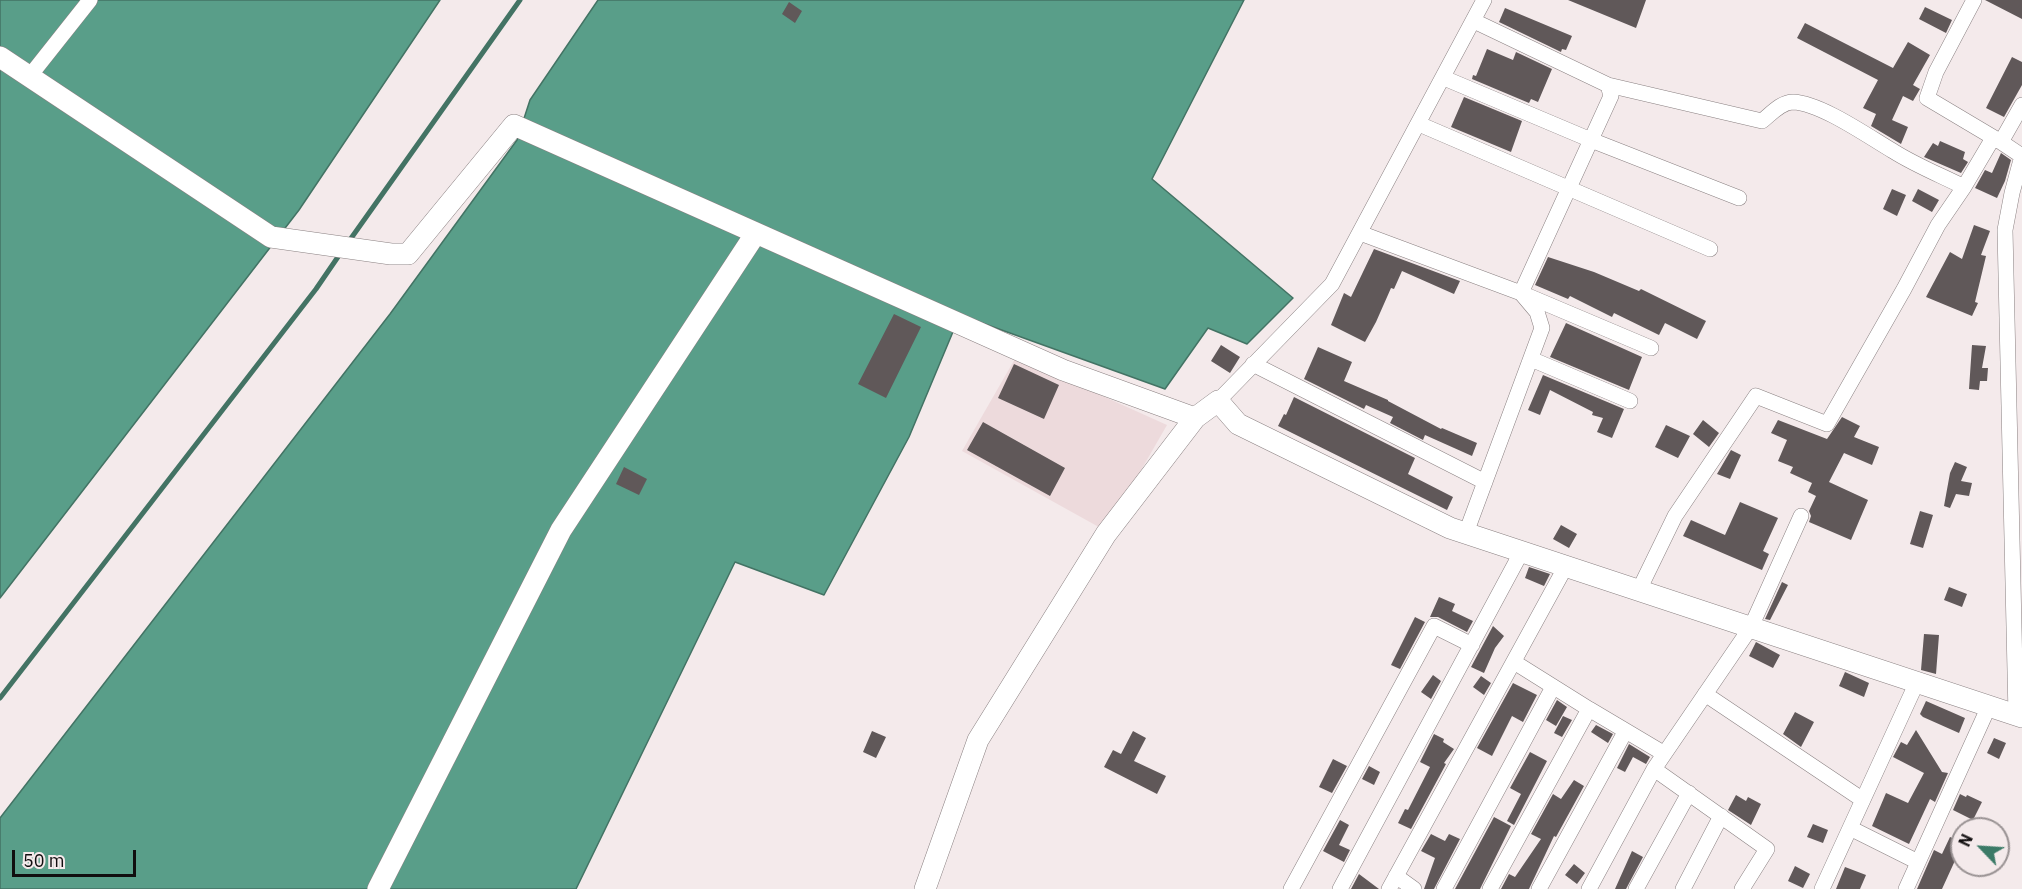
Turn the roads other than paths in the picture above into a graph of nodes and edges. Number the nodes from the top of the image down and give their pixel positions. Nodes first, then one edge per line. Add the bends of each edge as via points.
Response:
1 (90, 0) edge
2 (1484, 0) edge
3 (1974, 0) edge
4 (1474, 21) junction
5 (0, 57) edge
6 (29, 77) junction
7 (1444, 78) junction
8 (1608, 86) junction
9 (2022, 105) edge
10 (1419, 124) junction
11 (1591, 140) junction
12 (1997, 140) junction
13 (2022, 156) edge
14 (1964, 187) junction
15 (1569, 189) junction
16 (1739, 198) dead end
17 (756, 233) junction
18 (1360, 233) junction
19 (1710, 249) dead end
20 (1521, 293) junction
21 (1651, 348) dead end
22 (1530, 359) junction
23 (1253, 364) junction
24 (1218, 401) junction
25 (1630, 401) dead end
26 (1196, 418) junction
27 (1485, 482) junction
28 (1801, 516) dead end
29 (1466, 533) junction
30 (1522, 551) junction
31 (1566, 566) junction
32 (2022, 568) edge
33 (2014, 583) junction
34 (1639, 590) junction
35 (1751, 627) junction
36 (1472, 645) junction
37 (1514, 662) junction
38 (1917, 682) junction
39 (1553, 687) junction
40 (1705, 694) junction
41 (1989, 706) junction
42 (1589, 709) junction
43 (2019, 716) edge
44 (1625, 732) junction
45 (1664, 753) junction
46 (1654, 769) junction
47 (1689, 793) junction
48 (1863, 800) junction
49 (1721, 816) junction
50 (1850, 828) junction
51 (1918, 862) junction
52 (1392, 883) edge
53 (378, 889) edge
54 (925, 889) edge
55 (1291, 889) edge
56 (1340, 889) edge
57 (1414, 889) edge
58 (1444, 889) edge
59 (1490, 889) edge
60 (1539, 889) edge
61 (1589, 889) edge
62 (1636, 889) edge
63 (1683, 889) edge
64 (1742, 889) edge
65 (1821, 889) edge
66 (1906, 889) edge

1 - 6 street
2 - 4 street
3 - 12 street via 1936,72 1927,98
4 - 7 street
4 - 8 street
5 - 6 street
6 - 17 street via 271,237 408,254 514,125
7 - 10 street
7 - 11 street
8 - 11 street via 1611,96
8 - 14 street via 1762,121 1780,106 1791,102 1806,104
9 - 12 street
10 - 15 street
10 - 18 street
11 - 15 street
11 - 16 street
12 - 13 street
12 - 14 street
13 - 33 street via 2005,230
14 - 34 street via 1938,225 1827,424 1756,396 1675,516
15 - 19 street
15 - 20 street
17 - 26 street via 1063,370
17 - 53 street via 561,530
18 - 20 street
18 - 23 street via 1332,284
20 - 21 street
20 - 22 street via 1536,312 1542,328
22 - 25 street
22 - 27 street
23 - 24 street
23 - 27 street
24 - 26 street
24 - 29 street via 1238,424
26 - 54 street via 1106,534 978,740
27 - 29 street
28 - 35 street
29 - 30 street
30 - 31 street
30 - 36 street
31 - 34 street
31 - 37 street
32 - 33 street
33 - 43 street
34 - 35 street
35 - 38 street
35 - 40 street
36 - 55 street via 1434,626
36 - 56 street
37 - 39 street
37 - 52 street
38 - 41 street
38 - 48 street
39 - 42 street
39 - 58 street
40 - 45 street
40 - 48 street
41 - 43 street
41 - 51 street
42 - 44 street
42 - 59 street
44 - 45 street
44 - 60 street
45 - 46 street
46 - 47 street
46 - 61 street
47 - 49 street
47 - 62 street
48 - 50 street
49 - 63 street
49 - 64 street via 1767,849
50 - 51 street
50 - 65 street
51 - 66 street
52 - 57 street

